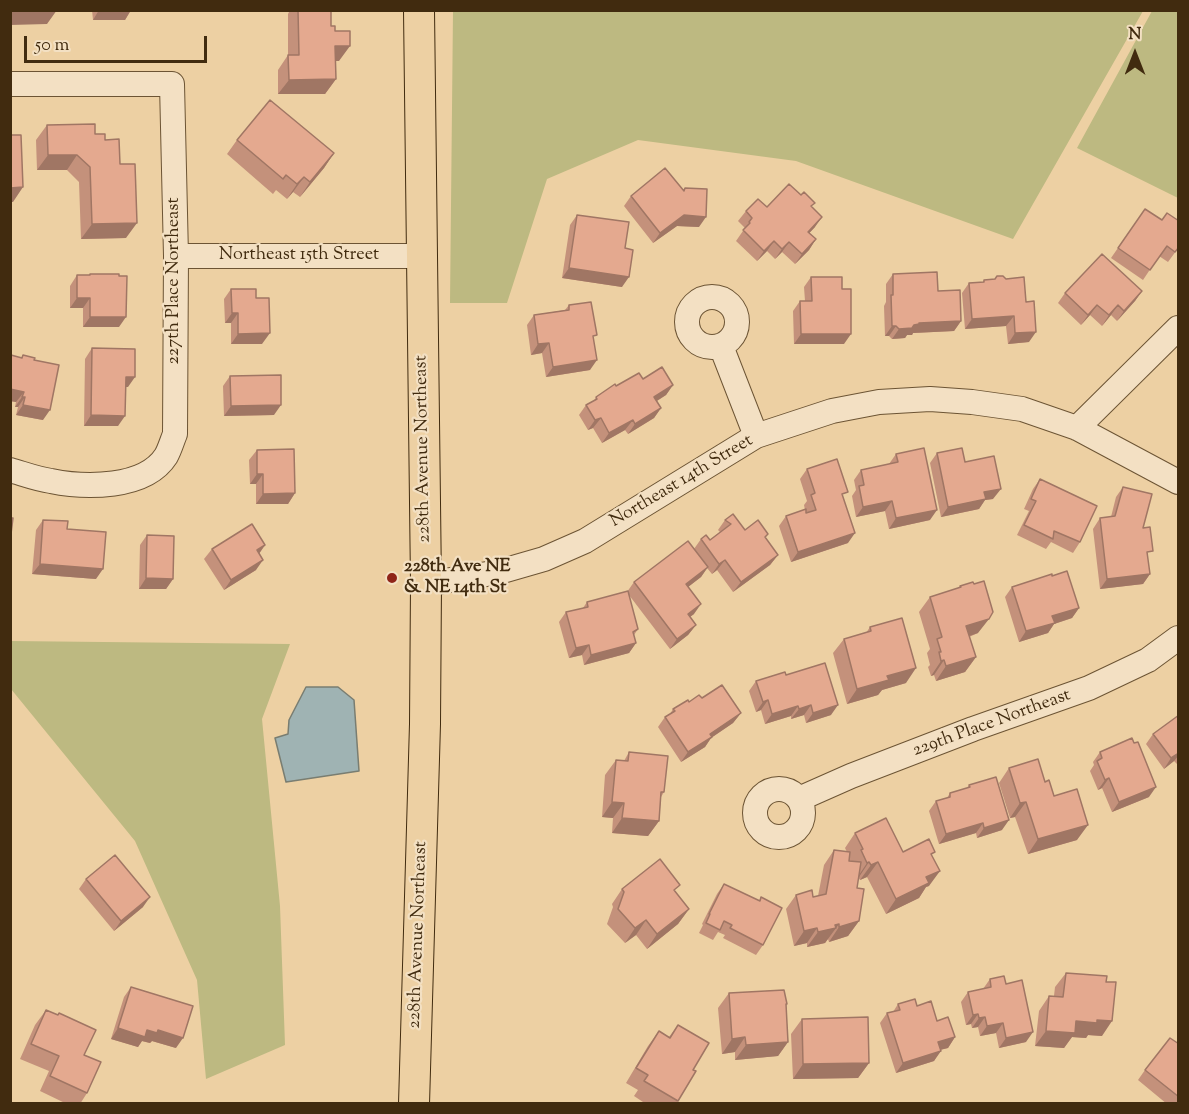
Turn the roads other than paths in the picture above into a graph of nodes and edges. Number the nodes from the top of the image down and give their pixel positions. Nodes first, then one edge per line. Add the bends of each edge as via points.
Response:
1 (419, 10) edge
2 (10, 84) edge
3 (176, 256) junction
4 (422, 256) junction
5 (1179, 328) edge
6 (721, 346) dead end
7 (1077, 428) junction
8 (756, 436) junction
9 (10, 470) edge
10 (1179, 482) edge
11 (426, 584) junction
12 (1179, 638) edge
13 (799, 799) dead end
14 (414, 1104) edge

1 - 4 main road, 228th Avenue Northeast
2 - 3 street, 227th Place Northeast via 172,84
3 - 4 street, Northeast 15th Street
3 - 9 street, 227th Place Northeast via 175,434 166,456 152,470 129,481 95,485 51,482
4 - 11 main road, 228th Avenue Northeast
5 - 7 street
6 - 8 street
7 - 8 street, Northeast 14th Street via 1023,409 930,399 879,402 832,411
7 - 10 street, Northeast 14th Street
8 - 11 street, Northeast 14th Street via 575,546 499,572
11 - 14 main road, 228th Avenue Northeast
12 - 13 street, 229th Place Northeast via 1148,660 1089,688 973,729

